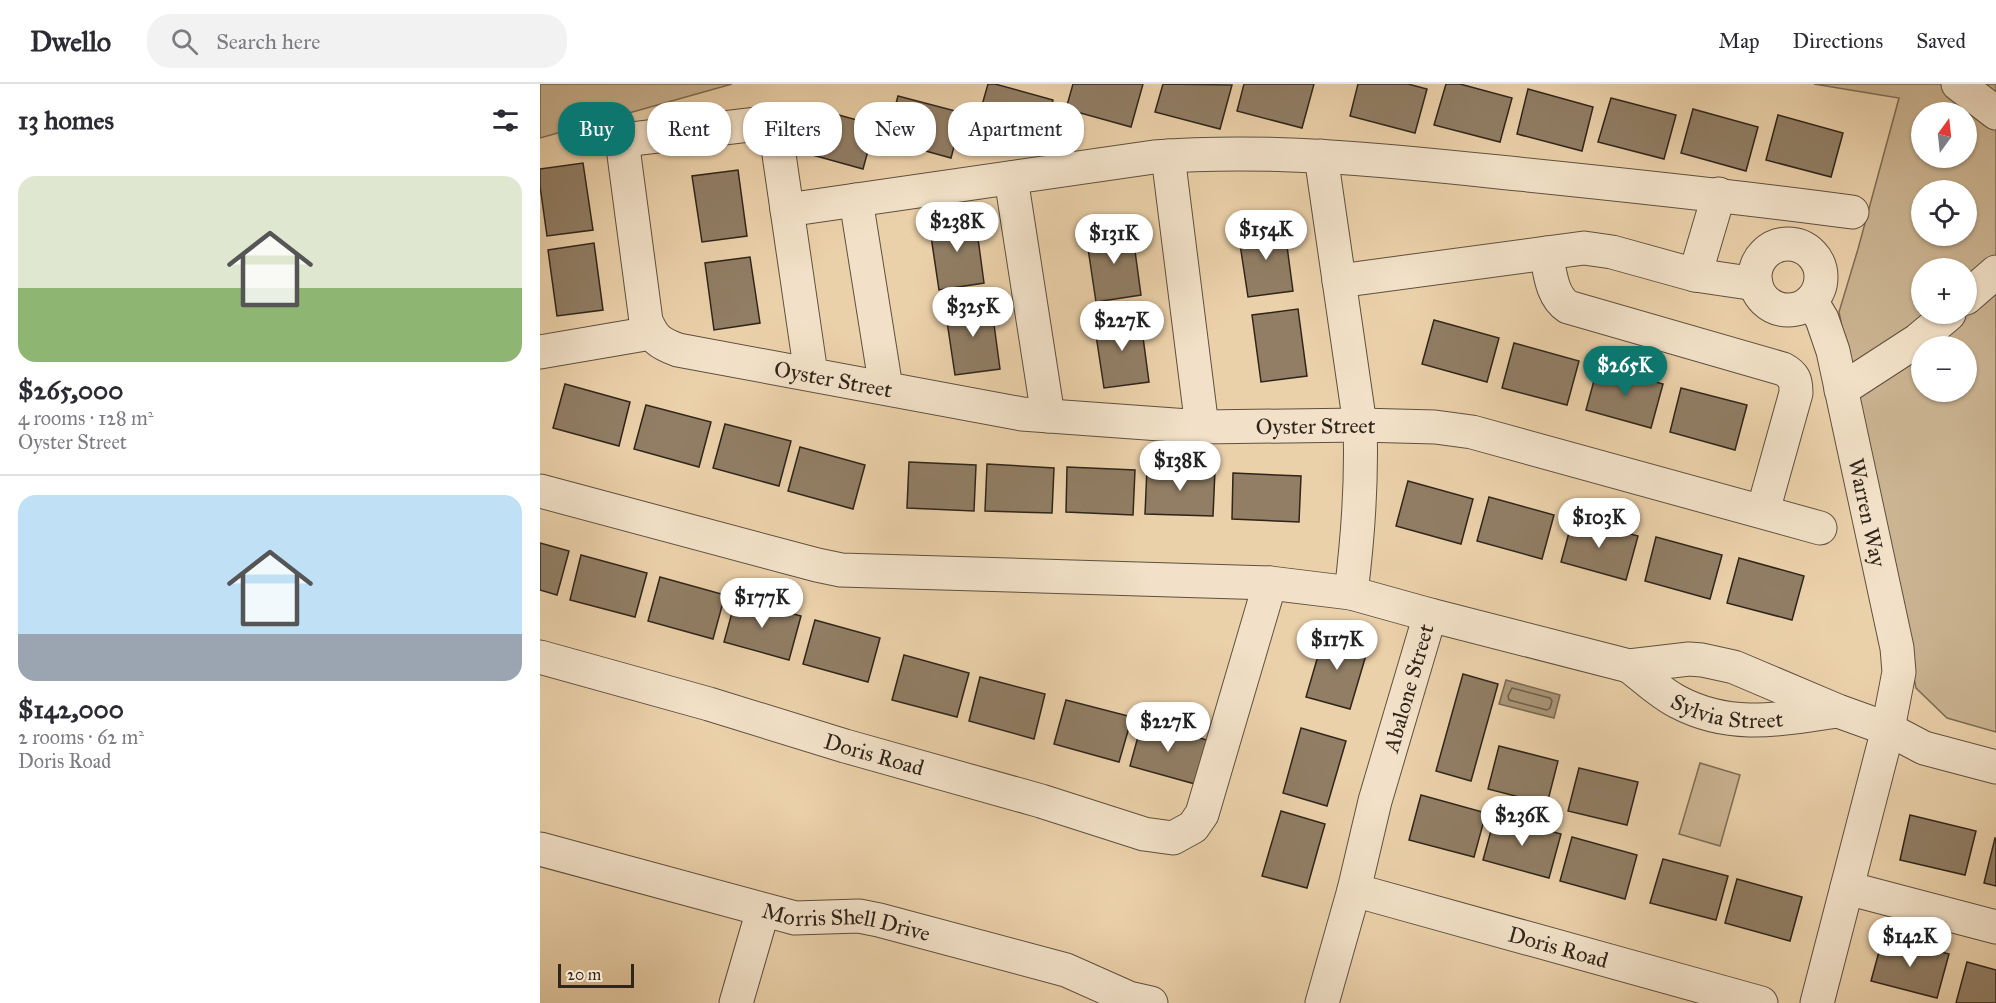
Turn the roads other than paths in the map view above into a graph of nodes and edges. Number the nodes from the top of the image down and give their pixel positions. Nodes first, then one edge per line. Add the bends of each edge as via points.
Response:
1 (1958, 84) edge
2 (1996, 113) edge
3 (1168, 156) junction
4 (1321, 156) junction
5 (1011, 178) junction
6 (1719, 194) junction
7 (856, 200) junction
8 (787, 210) junction
9 (1851, 212) dead end
10 (1546, 253) junction
11 (1996, 272) edge
12 (1695, 275) junction
13 (1339, 281) junction
14 (1756, 284) junction
15 (1977, 288) edge
16 (1811, 301) junction
17 (1937, 324) edge
18 (656, 338) junction
19 (540, 352) edge
20 (811, 374) junction
21 (886, 388) junction
22 (1840, 390) junction
23 (1047, 416) junction
24 (1360, 425) junction
25 (1202, 427) junction
26 (540, 491) edge
27 (1763, 511) junction
28 (1820, 528) dead end
29 (1270, 583) junction
30 (1351, 592) junction
31 (1430, 615) junction
32 (540, 657) edge
33 (1629, 666) junction
34 (1838, 711) junction
35 (1888, 729) junction
36 (1996, 767) edge
37 (540, 849) edge
38 (1846, 888) junction
39 (1354, 890) junction
40 (763, 909) junction
41 (1996, 927) edge
42 (736, 1003) edge
43 (1151, 1003) edge
44 (1322, 1003) edge
45 (1761, 1003) edge
46 (1817, 1003) edge

1 - 2 street
3 - 4 street
3 - 5 street
3 - 25 street
4 - 6 street
4 - 13 street
5 - 7 street
5 - 23 street
6 - 9 street
6 - 12 street
7 - 8 street
7 - 21 street
8 - 18 street via 776,134 768,126 757,124 632,139 624,155 646,321
8 - 20 street
10 - 12 street via 1598,249
10 - 13 street
10 - 27 street via 1556,295 1568,307 1791,374 1796,381 1796,393
11 - 15 street
12 - 14 street
13 - 24 street
14 - 16 street via 1768,304 1779,309 1801,308
14 - 16 street via 1758,264 1764,255 1782,245 1803,248 1812,254 1821,273 1821,283
16 - 22 street, Warren Way via 1828,334
17 - 22 street
18 - 19 street, Oyster Street
18 - 20 street, Oyster Street via 678,350
20 - 21 street, Oyster Street
21 - 23 street, Oyster Street
22 - 35 street, Warren Way via 1898,648 1899,672
23 - 25 street, Oyster Street
24 - 25 street, Oyster Street
24 - 27 street, Oyster Street via 1472,432
24 - 30 street via 1356,556
26 - 29 street, Abalone Street via 841,570
27 - 28 street, Oyster Street
29 - 30 street, Abalone Street
29 - 32 street, Doris Road via 1202,814 1193,827 1173,838 1144,834
30 - 31 street, Abalone Street
31 - 33 street, Sylvia Street
31 - 39 street, Abalone Street
33 - 34 street, Sylvia Street via 1702,660 1754,674
33 - 34 street, Sylvia Street via 1678,702 1724,719 1764,721
34 - 35 street, Sylvia Street
35 - 36 street, Sylvia Street via 1924,748
35 - 38 street
37 - 40 street, Morris Shell Drive
38 - 41 street
38 - 46 street
39 - 44 street, Abalone Street
39 - 45 street, Doris Road
40 - 42 street
40 - 43 street, Morris Shell Drive via 795,918 859,916 1066,970 1129,998

